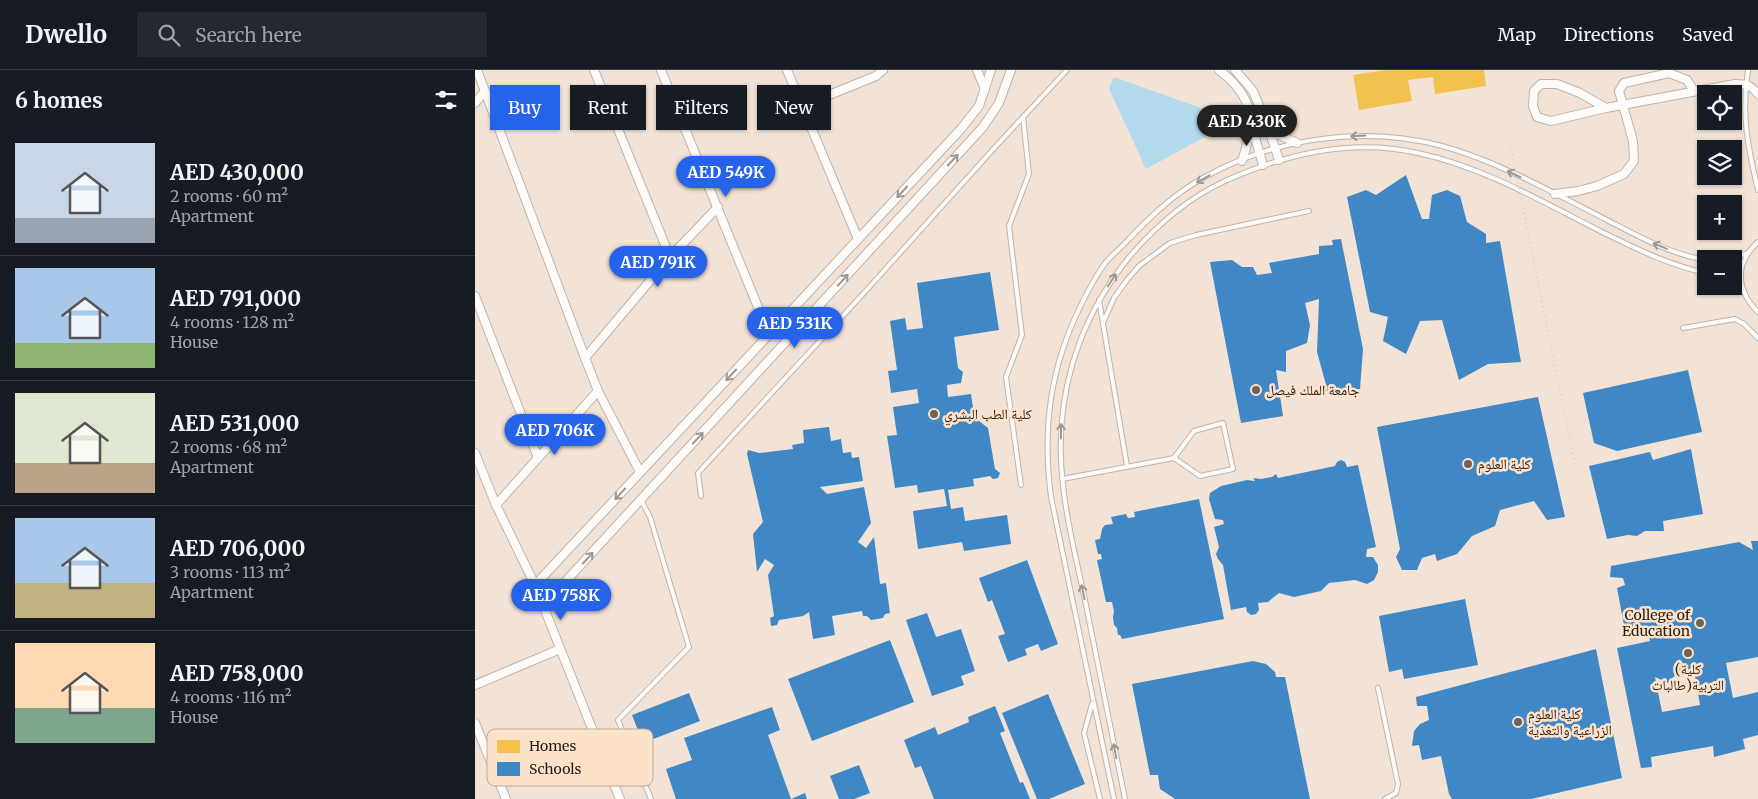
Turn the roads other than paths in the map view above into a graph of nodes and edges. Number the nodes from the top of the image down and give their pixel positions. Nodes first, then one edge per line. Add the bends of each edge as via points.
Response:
1 (477, 70) edge
2 (594, 70) edge
3 (661, 70) edge
4 (787, 70) edge
5 (883, 70) edge
6 (977, 70) edge
7 (991, 70) edge
8 (1011, 70) edge
9 (1067, 70) edge
10 (1219, 70) edge
11 (1235, 70) edge
12 (1748, 70) edge
13 (1746, 84) junction
14 (793, 85) edge
15 (985, 89) junction
16 (485, 91) junction
17 (1694, 91) junction
18 (831, 94) edge
19 (1758, 94) edge
20 (475, 102) edge
21 (1623, 105) junction
22 (1606, 108) junction
23 (1023, 117) junction
24 (1265, 117) junction
25 (1251, 123) junction
26 (812, 130) edge
27 (1297, 143) junction
28 (1275, 149) junction
29 (1260, 153) junction
30 (1279, 160) junction
31 (1242, 161) junction
32 (1263, 165) junction
33 (1758, 190) edge
34 (1555, 194) junction
35 (718, 207) junction
36 (1309, 212) dead end
37 (858, 239) junction
38 (1758, 242) edge
39 (1747, 253) junction
40 (1742, 255) edge
41 (670, 257) junction
42 (1697, 258) edge
43 (1742, 269) edge
44 (1697, 271) edge
45 (1742, 287) edge
46 (475, 296) edge
47 (1099, 300) junction
48 (1758, 312) edge
49 (1103, 323) junction
50 (1683, 328) dead end
51 (769, 334) junction
52 (1758, 338) edge
53 (585, 358) junction
54 (598, 391) junction
55 (475, 453) edge
56 (538, 458) junction
57 (1174, 458) junction
58 (1127, 466) junction
59 (640, 472) junction
60 (1062, 479) junction
61 (1021, 485) dead end
62 (701, 496) dead end
63 (641, 500) junction
64 (496, 505) junction
65 (535, 585) junction
66 (543, 606) junction
67 (560, 649) junction
68 (475, 685) edge
69 (1378, 688) dead end
70 (1093, 702) junction
71 (475, 722) edge
72 (592, 729) edge
73 (622, 729) edge
74 (478, 741) edge
75 (487, 760) edge
76 (500, 786) edge
77 (615, 786) edge
78 (646, 786) edge
79 (506, 799) edge
80 (620, 799) edge
81 (651, 799) edge
82 (1100, 799) edge
83 (1114, 799) edge
84 (1125, 799) edge
85 (1385, 799) edge

1 - 16 street
2 - 41 street
3 - 35 street
4 - 14 street
5 - 18 street
6 - 15 street
7 - 15 street
63 -> 8 street via 983,127 999,103
9 - 23 lane
10 - 25 street via 1239,88 1248,106
11 - 24 street via 1253,91
12 - 13 lane
13 - 17 street
13 - 19 street
13 - 33 lane via 1745,125
15 -> 37 street via 979,106 961,129
16 - 20 street
16 - 53 street
17 - 21 street
17 - 21 street via 1687,80 1669,74 1624,83 1619,91
21 - 22 street
21 - 34 street via 1633,141 1634,161 1624,174 1597,186
22 - 22 street via 1551,121 1537,117 1533,106 1534,91 1541,84 1557,84
23 - 61 lane via 1029,174 1009,226 1022,335 1006,377
23 - 62 lane via 698,474
24 - 27 street via 1275,133
24 - 28 street
25 - 29 street
25 - 31 street
26 - 37 street
27 - 28 lane
34 -> 27 lane via 1480,158 1416,141 1368,136
28 - 29 lane
28 - 30 street
29 - 31 lane
29 - 32 street
30 - 32 lane
30 - 44 lane via 1317,152 1369,148 1440,159 1491,177 1645,253
31 -> 70 lane via 1203,178 1178,194 1154,213 1106,262 1072,323 1058,362 1047,426 1047,463
47 -> 32 lane via 1140,244 1189,201
42 -> 34 lane via 1650,242
35 - 41 street
35 - 51 street
36 - 49 lane via 1170,243 1139,266 1127,280 1114,298
37 - 51 street
38 - 39 lane
39 - 40 lane
39 - 43 lane
41 - 53 street
45 - 48 lane via 1749,303
46 - 56 street
47 - 49 lane
60 -> 47 lane via 1064,395 1070,367
49 - 58 lane
50 - 52 lane via 1735,319
51 -> 59 street
53 - 54 street
54 - 56 street
54 - 59 street
55 - 64 street
56 - 64 street
57 - 57 lane via 1200,476 1233,469 1223,423 1193,431
57 - 58 lane
58 - 60 lane
59 -> 65 street
84 -> 60 lane
66 -> 63 street
63 - 73 lane via 650,516 689,647 618,720
64 - 65 street
65 - 66 street
66 - 67 street
67 - 68 street
67 - 72 street
69 - 85 lane via 1398,784 1396,793
70 - 82 lane via 1084,732
70 - 83 lane
71 - 74 street
74 - 75 street
76 - 79 street
77 - 80 street
78 - 81 lane

